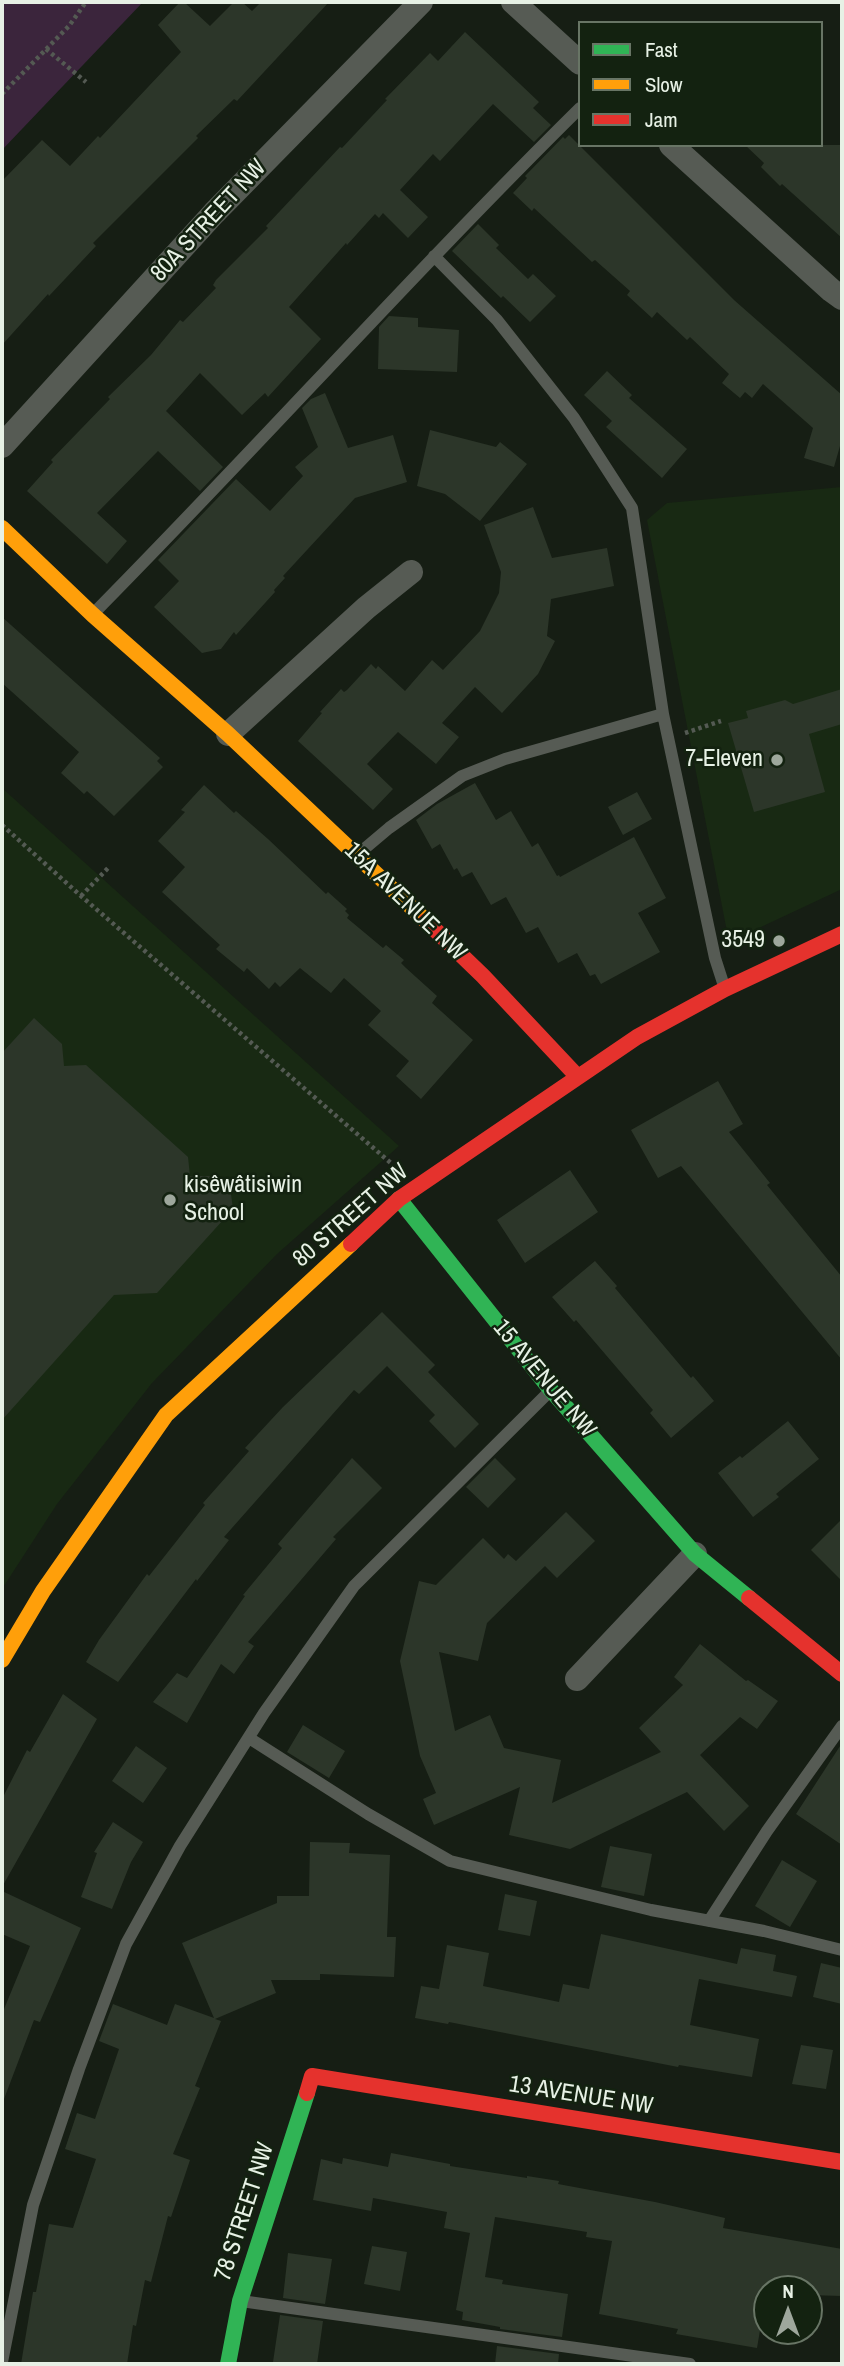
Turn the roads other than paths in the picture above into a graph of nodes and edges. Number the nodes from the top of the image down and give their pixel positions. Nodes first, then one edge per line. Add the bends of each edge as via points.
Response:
1 (422, 2) edge
2 (513, 2) edge
3 (578, 61) edge
4 (578, 110) edge
5 (673, 147) edge
6 (434, 256) junction
7 (842, 298) edge
8 (2, 446) edge
9 (2, 528) edge
10 (411, 572) dead end
11 (93, 615) junction
12 (663, 714) junction
13 (228, 734) junction
14 (357, 855) junction
15 (842, 934) edge
16 (725, 989) junction
17 (577, 1076) junction
18 (399, 1199) junction
19 (551, 1390) junction
20 (695, 1554) junction
21 (2, 1660) edge
22 (842, 1674) edge
23 (577, 1679) dead end
24 (842, 1726) edge
25 (249, 1738) junction
26 (709, 1921) junction
27 (842, 1950) edge
28 (312, 2076) joint
29 (842, 2162) edge
30 (240, 2301) junction
31 (2, 2362) edge
32 (228, 2364) edge
33 (690, 2364) edge

1 - 8 street, 80A STREET NW via 214,213
2 - 3 street
4 - 6 lane
5 - 7 street
6 - 11 lane
6 - 12 lane via 497,320 557,396 632,508
9 - 11 street, 15A AVENUE NW
10 - 13 street
11 - 13 street, 15A AVENUE NW
12 - 14 lane via 505,759 462,776
12 - 16 lane
13 - 14 street, 15A AVENUE NW
14 - 17 street, 15A AVENUE NW via 483,976
15 - 16 street, 80 STREET NW
16 - 17 street, 80 STREET NW
17 - 18 street, 80 STREET NW
18 - 19 street, 15 AVENUE NW
18 - 21 street, 80 STREET NW via 166,1415 43,1591
19 - 20 street, 15 AVENUE NW
19 - 25 lane via 354,1586
20 - 22 street, 15 AVENUE NW
20 - 23 street
24 - 26 lane
25 - 26 lane via 450,1861
25 - 31 lane via 180,1846 126,1944 33,2205
26 - 27 lane
28 - 29 street, 13 AVENUE NW
28 - 30 street, 78 STREET NW
30 - 32 street, 78 STREET NW
30 - 33 lane

